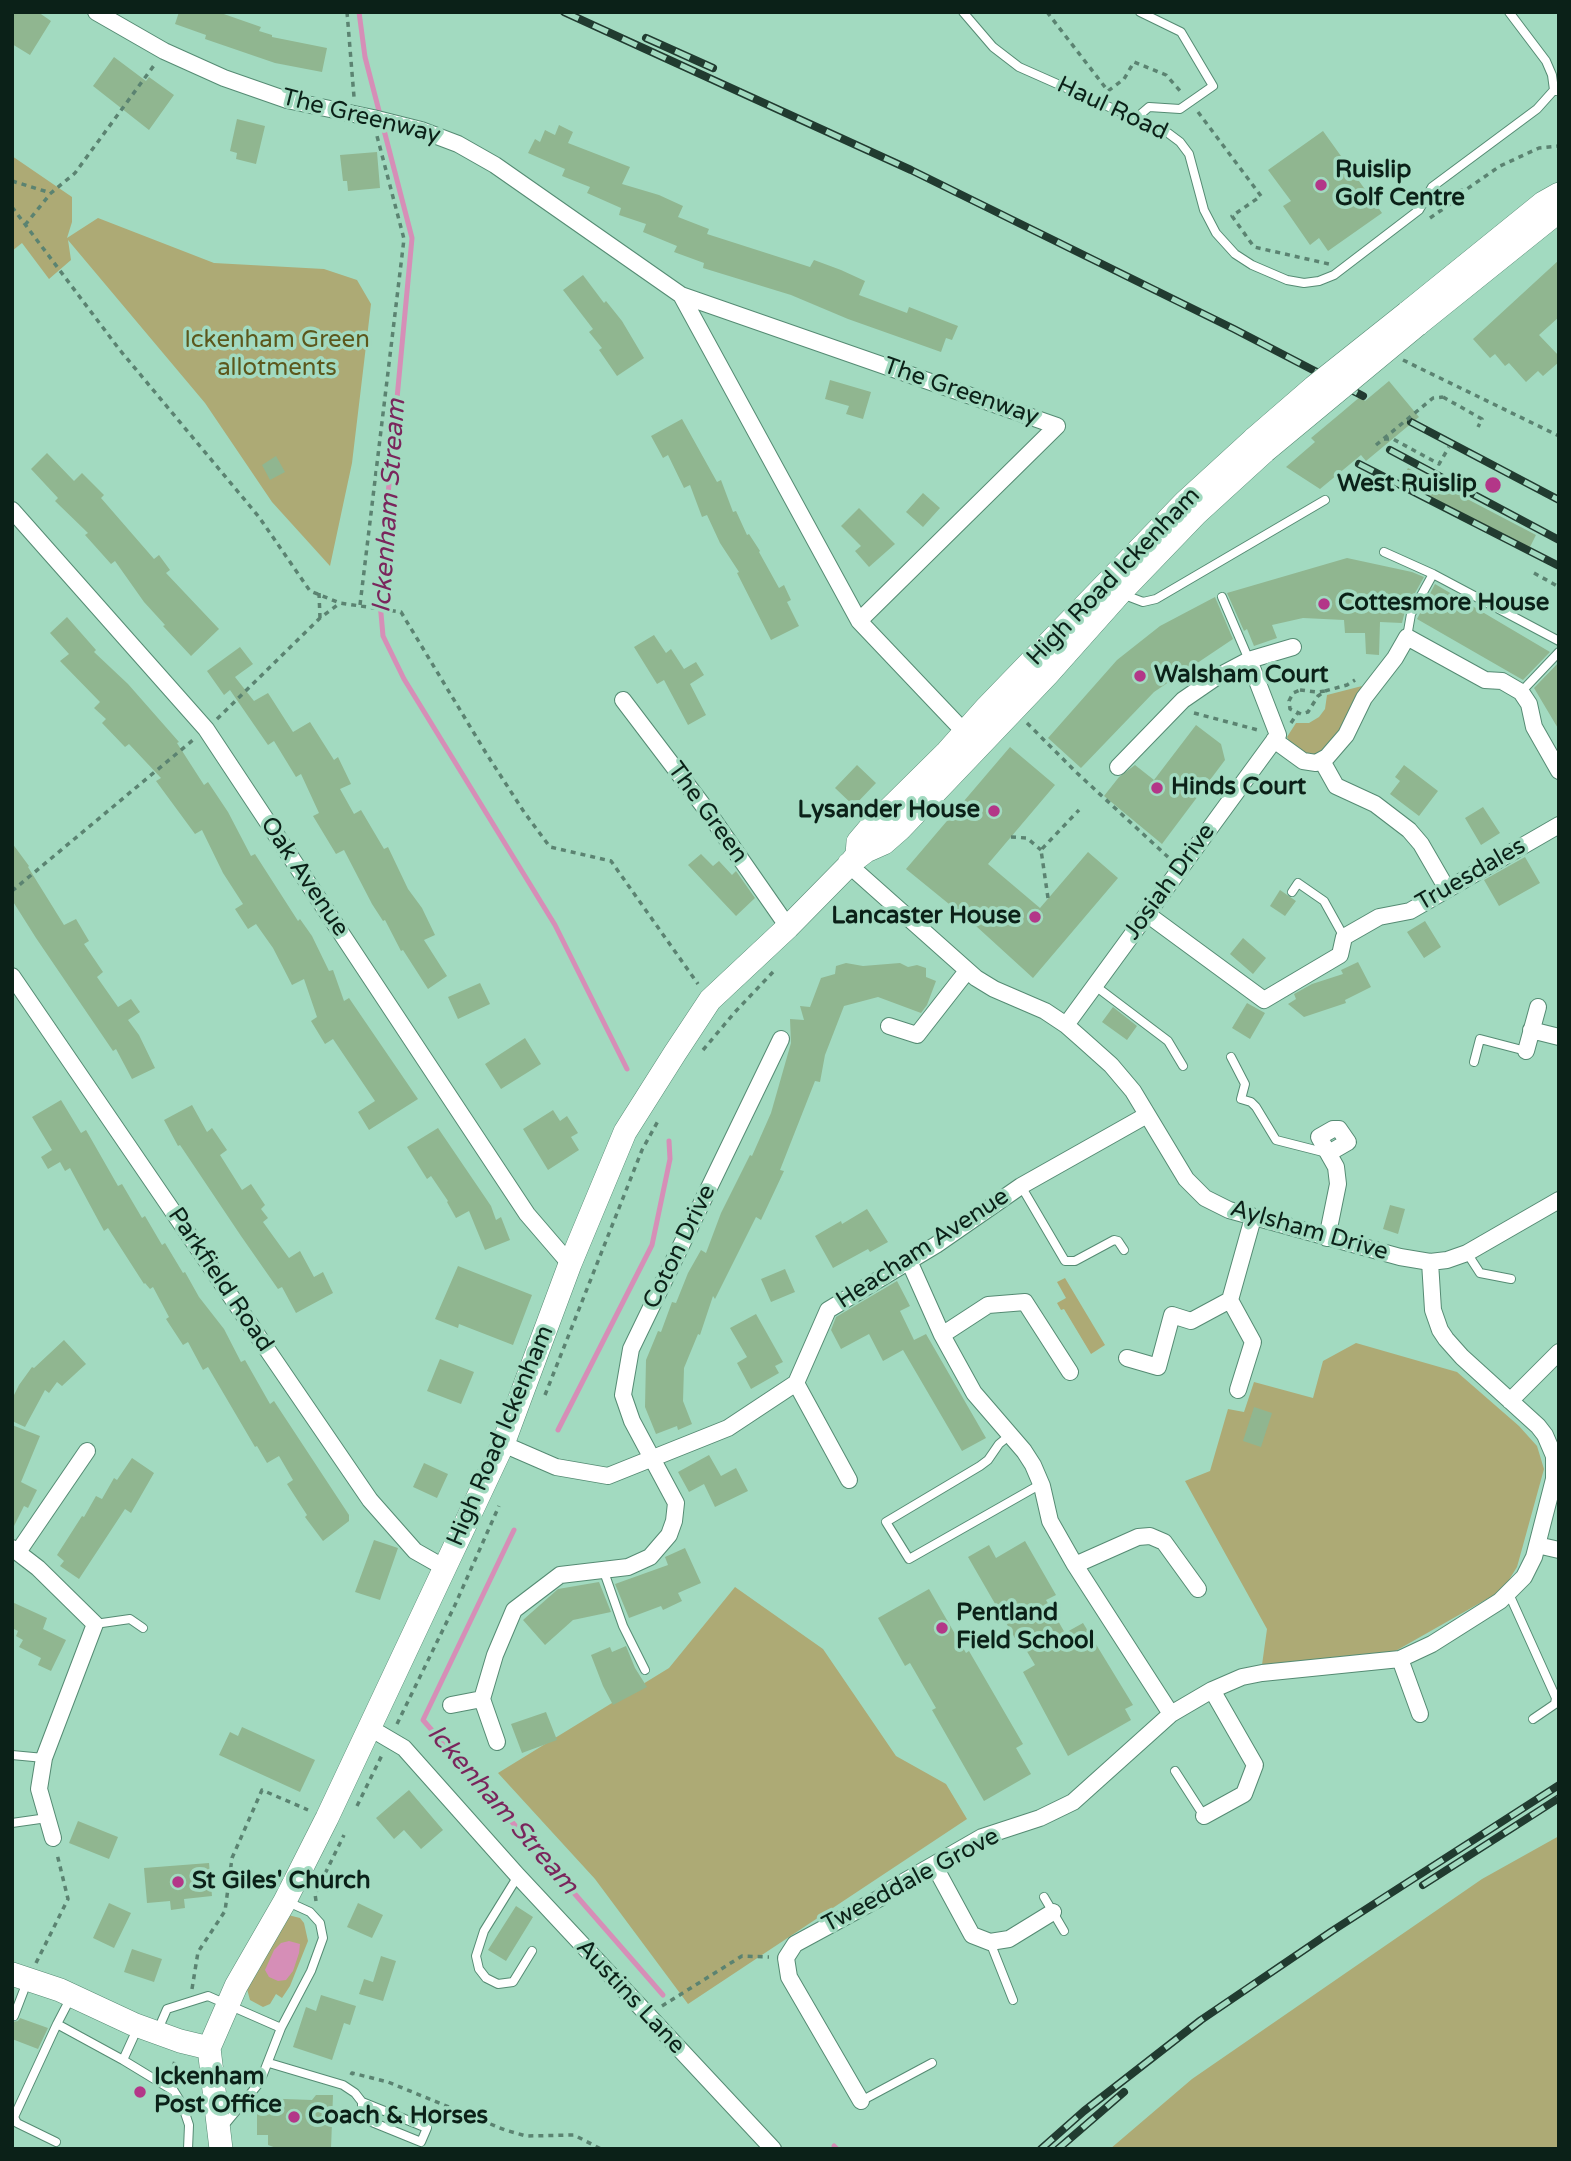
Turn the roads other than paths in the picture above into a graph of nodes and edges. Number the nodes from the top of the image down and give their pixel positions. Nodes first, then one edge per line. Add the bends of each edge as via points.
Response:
1 (96, 12) edge
2 (963, 12) edge
3 (1140, 12) edge
4 (1509, 12) edge
5 (1556, 91) edge
6 (1135, 118) junction
7 (1559, 194) edge
8 (1559, 211) edge
9 (681, 295) junction
10 (1412, 319) junction
11 (1260, 444) junction
12 (1325, 500) dead end
13 (12, 510) edge
14 (1384, 552) dead end
15 (1433, 574) junction
16 (1120, 593) junction
17 (1222, 597) dead end
18 (859, 621) junction
19 (1407, 637) junction
20 (1559, 641) edge
21 (1293, 647) dead end
22 (1559, 652) edge
23 (1249, 660) junction
24 (1521, 692) junction
25 (623, 700) dead end
26 (1276, 738) junction
27 (971, 740) junction
28 (1322, 761) junction
29 (1118, 767) dead end
30 (1559, 771) edge
31 (1559, 825) edge
32 (849, 865) junction
33 (1447, 889) junction
34 (1292, 892) dead end
35 (1147, 914) junction
36 (788, 927) junction
37 (1344, 937) junction
38 (967, 971) junction
39 (12, 976) edge
40 (1094, 985) junction
41 (1538, 1007) dead end
42 (1066, 1025) junction
43 (889, 1026) dead end
44 (1531, 1030) junction
45 (1559, 1037) edge
46 (781, 1039) dead end
47 (1525, 1051) joint
48 (1231, 1057) dead end
49 (1474, 1062) dead end
50 (1183, 1066) dead end
51 (1147, 1115) junction
52 (1329, 1153) joint
53 (1021, 1186) junction
54 (1559, 1200) edge
55 (1253, 1218) junction
56 (1327, 1238) junction
57 (1124, 1250) dead end
58 (1466, 1253) junction
59 (909, 1261) junction
60 (1430, 1262) junction
61 (570, 1264) junction
62 (1511, 1279) dead end
63 (1230, 1300) junction
64 (943, 1335) junction
65 (1559, 1352) edge
66 (1127, 1358) dead end
67 (1070, 1372) dead end
68 (796, 1383) junction
69 (1238, 1390) dead end
70 (1510, 1401) junction
71 (1010, 1435) junction
72 (503, 1444) junction
73 (87, 1451) dead end
74 (652, 1460) junction
75 (849, 1480) dead end
76 (1041, 1484) junction
77 (1537, 1545) junction
78 (15, 1550) edge
79 (1559, 1550) edge
80 (1075, 1565) junction
81 (445, 1568) junction
82 (603, 1569) junction
83 (1198, 1589) dead end
84 (1509, 1594) junction
85 (95, 1624) junction
86 (143, 1628) dead end
87 (1400, 1659) junction
88 (645, 1670) dead end
89 (1212, 1690) junction
90 (482, 1699) junction
91 (451, 1705) dead end
92 (1171, 1714) junction
93 (1420, 1714) dead end
94 (1533, 1719) dead end
95 (370, 1728) junction
96 (497, 1742) dead end
97 (12, 1755) edge
98 (44, 1758) junction
99 (1175, 1771) dead end
100 (1204, 1816) joint
101 (47, 1818) junction
102 (12, 1823) edge
103 (53, 1838) road end
104 (934, 1866) junction
105 (517, 1876) junction
106 (1044, 1897) dead end
107 (285, 1901) junction
108 (1053, 1912) junction
109 (1064, 1931) dead end
110 (990, 1942) junction
111 (532, 1951) dead end
112 (12, 1957) edge
113 (24, 1974) edge
114 (66, 1993) junction
115 (1013, 2000) dead end
116 (227, 2004) junction
117 (14, 2016) edge
118 (57, 2024) junction
119 (281, 2028) junction
120 (147, 2029) junction
121 (209, 2048) junction
122 (123, 2060) junction
123 (269, 2063) junction
124 (932, 2063) dead end
125 (861, 2101) joint
126 (362, 2102) junction
127 (221, 2139) edge
128 (56, 2142) dead end
129 (188, 2149) edge
130 (773, 2149) edge

1 - 9 street, The Greenway via 205,71 287,100 440,136 477,153
2 - 6 lane, Haul Road via 1019,67
3 - 6 lane via 1181,32 1213,86 1181,109 1149,107
4 - 5 lane via 1546,61
5 - 6 lane, Haul Road via 1432,187 1419,210 1334,275 1304,283 1287,280 1236,254 1209,222 1189,154 1180,142
7 - 10 main road
8 - 10 main road
9 - 18 street, The Greenway
9 - 18 street, The Greenway via 1057,426
10 - 11 main road, High Road Ickenham, bridge via 1314,387
11 - 16 main road, High Road Ickenham
11 - 27 main road, High Road Ickenham via 1185,502
12 - 16 lane via 1156,599 1143,602
13 - 61 street, Oak Avenue via 206,729 527,1214
14 - 15 lane
15 - 19 lane via 1411,614
15 - 20 lane
16 - 27 main road, High Road Ickenham
17 - 23 lane
18 - 27 street, The Greenway
19 - 24 street via 1485,680 1502,681
19 - 28 street via 1359,707 1346,735
21 - 23 street
22 - 24 lane
23 - 26 street
23 - 29 street via 1199,688
24 - 30 street
25 - 36 street, The Green
26 - 28 street via 1303,761
26 - 35 street, Josiah Drive
27 - 32 main road, High Road Ickenham via 869,828
28 - 33 street via 1336,786 1375,804 1409,830
31 - 33 street, Truesdales
32 - 36 main road, High Road Ickenham
32 - 38 street, Aylsham Drive
33 - 37 street, Truesdales via 1410,911 1379,917
34 - 37 lane via 1298,883 1324,901
35 - 37 street, Truesdales via 1264,1000 1340,956
35 - 40 street, Josiah Drive
36 - 61 main road, High Road Ickenham via 710,1000 625,1132
38 - 42 street, Aylsham Drive
38 - 43 street via 917,1035
39 - 81 street, Parkfield Road via 370,1500 415,1551
40 - 42 street, Josiah Drive
40 - 50 lane via 1168,1041
41 - 44 street
42 - 51 street, Aylsham Drive via 1122,1077
44 - 45 street
44 - 47 street
46 - 74 street, Coton Drive via 631,1349 623,1395
47 - 49 lane via 1479,1040
48 - 52 lane via 1245,1084 1241,1099 1256,1107 1276,1140
51 - 53 street, Heacham Avenue
51 - 55 street, Aylsham Drive via 1195,1189 1216,1204
52 - 56 street via 1338,1184
53 - 57 lane via 1065,1261 1075,1261 1114,1240
53 - 59 street, Heacham Avenue
54 - 58 street, Aylsham Drive
55 - 56 street, Aylsham Drive
55 - 63 street
56 - 60 street, Aylsham Drive
58 - 60 street, Aylsham Drive
58 - 62 lane via 1480,1273
59 - 64 street
59 - 68 street, Heacham Avenue via 828,1310
60 - 70 street via 1440,1330
61 - 72 main road, High Road Ickenham
63 - 66 street via 1191,1321 1172,1315 1158,1367
63 - 69 street via 1253,1342
64 - 67 street via 988,1305 1025,1302
64 - 71 street via 974,1393
65 - 70 street
68 - 74 street via 728,1428
68 - 75 street
70 - 77 street via 1545,1435 1554,1456 1554,1479
71 - 76 street
71 - 76 lane via 980,1466 886,1522 909,1559
72 - 74 street via 556,1467 608,1476
72 - 81 main road, High Road Ickenham
73 - 78 street
74 - 82 street, Coton Drive via 676,1503 669,1535 650,1557 628,1567
76 - 80 street via 1050,1521
77 - 79 street
77 - 84 street via 1524,1577
78 - 85 street
80 - 83 street via 1150,1536 1164,1542
80 - 92 street
81 - 95 main road, High Road Ickenham
82 - 88 lane
82 - 90 street, Coton Drive via 560,1576 514,1610
84 - 87 street
84 - 94 lane via 1556,1698 1555,1704
85 - 86 lane via 130,1619
85 - 98 street
87 - 89 street, Tweeddale Grove via 1262,1672
87 - 93 street
89 - 92 street, Tweeddale Grove
89 - 100 street via 1255,1765 1244,1794
90 - 91 street
90 - 96 street
92 - 104 street, Tweeddale Grove via 1073,1802 982,1837
95 - 105 street, Austins Lane via 404,1748
95 - 107 main road, High Road Ickenham via 336,1825
97 - 98 lane
98 - 101 street via 39,1789
99 - 100 lane
101 - 102 lane
101 - 103 street
104 - 110 street via 972,1935
104 - 125 street, Tweeddale Grove via 795,1944 786,1958 789,1977
105 - 111 lane via 484,1931 476,1956 479,1969 498,1984 513,1982
105 - 130 street, Austins Lane
106 - 108 lane
107 - 116 main road, High Road Ickenham
107 - 119 lane via 310,1912 320,1923 323,1938
108 - 109 lane
108 - 110 street via 1009,1939
110 - 115 lane
112 - 113 main road
113 - 114 main road
113 - 117 lane
114 - 118 lane
114 - 120 main road
116 - 119 lane
116 - 120 lane via 208,1996 167,2009
116 - 121 main road, High Road Ickenham
118 - 122 lane
118 - 128 lane via 14,2117 17,2123
119 - 123 lane
120 - 121 main road
120 - 122 lane
121 - 127 main road
122 - 129 lane via 174,2091 189,2125
123 - 126 lane via 344,2085
123 - 127 lane
124 - 125 lane
126 - 126 lane via 427,2128 421,2142 362,2118

